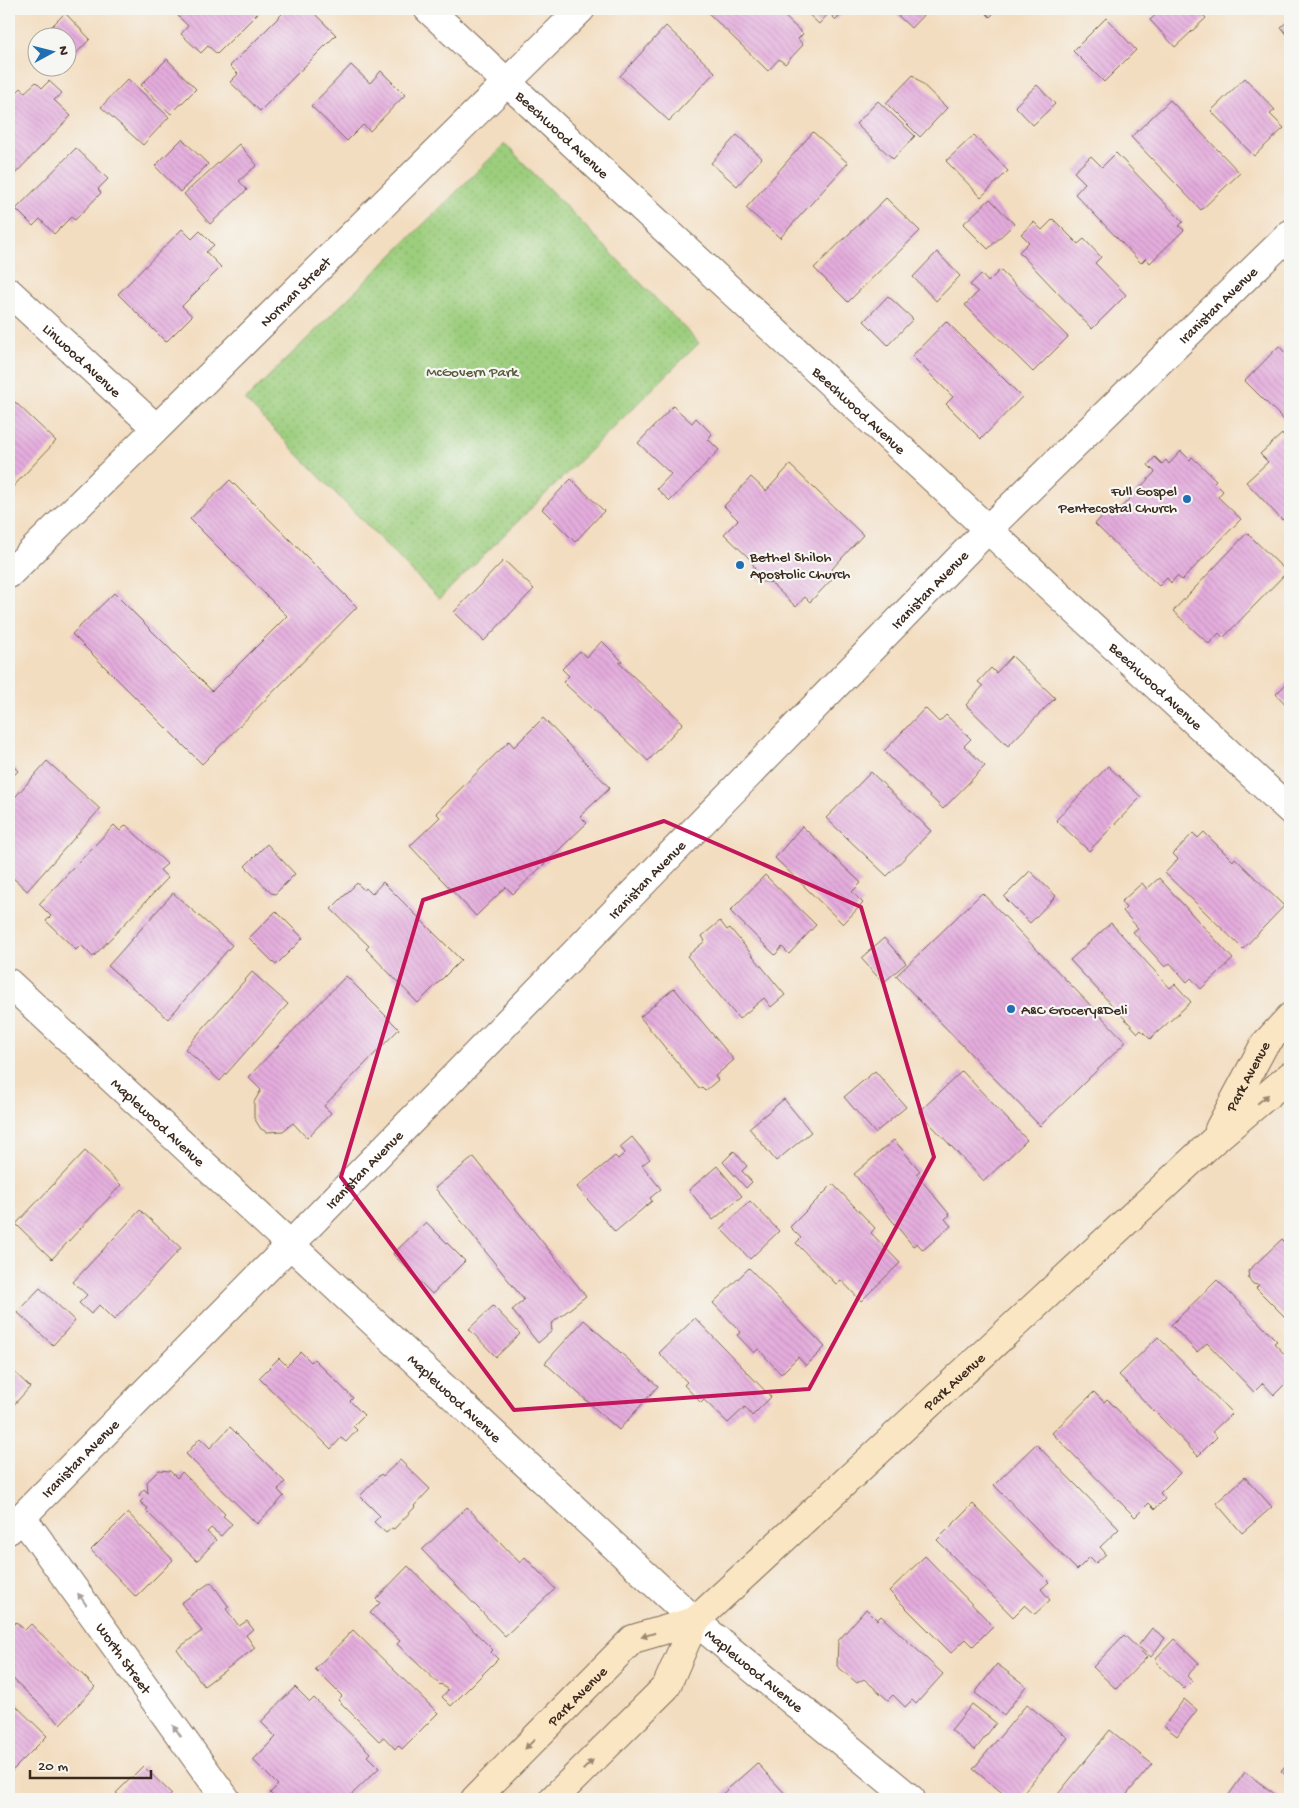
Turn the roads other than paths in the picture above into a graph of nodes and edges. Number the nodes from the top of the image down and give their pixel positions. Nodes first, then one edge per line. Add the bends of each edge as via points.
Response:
1 (428, 9) edge
2 (581, 9) edge
3 (506, 82) junction
4 (1290, 234) edge
5 (9, 292) edge
6 (156, 428) junction
7 (988, 529) junction
8 (9, 574) edge
9 (1290, 810) edge
10 (9, 983) edge
11 (1290, 1017) edge
12 (1290, 1076) edge
13 (1212, 1142) junction
14 (290, 1244) junction
15 (15, 1523) edge
16 (695, 1621) junction
17 (226, 1799) edge
18 (475, 1799) edge
19 (553, 1799) edge
20 (911, 1799) edge

1 - 3 street, Beechwood Avenue
2 - 3 street, Norman Street
3 - 6 street, Norman Street
3 - 7 street, Beechwood Avenue
4 - 7 street, Iranistan Avenue
5 - 6 street, Linwood Avenue
6 - 8 street, Norman Street
7 - 9 street, Beechwood Avenue
7 - 14 street, Iranistan Avenue
10 - 14 street, Maplewood Avenue
11 - 13 main road, Park Avenue via 1264,1046
13 -> 12 main road, Park Avenue
13 - 16 main road, Park Avenue
14 - 15 street, Iranistan Avenue
14 - 16 street, Maplewood Avenue
17 -> 15 street, Worth Street
16 -> 18 main road, Park Avenue via 634,1639
19 -> 16 main road, Park Avenue via 666,1687
16 - 20 street, Maplewood Avenue

